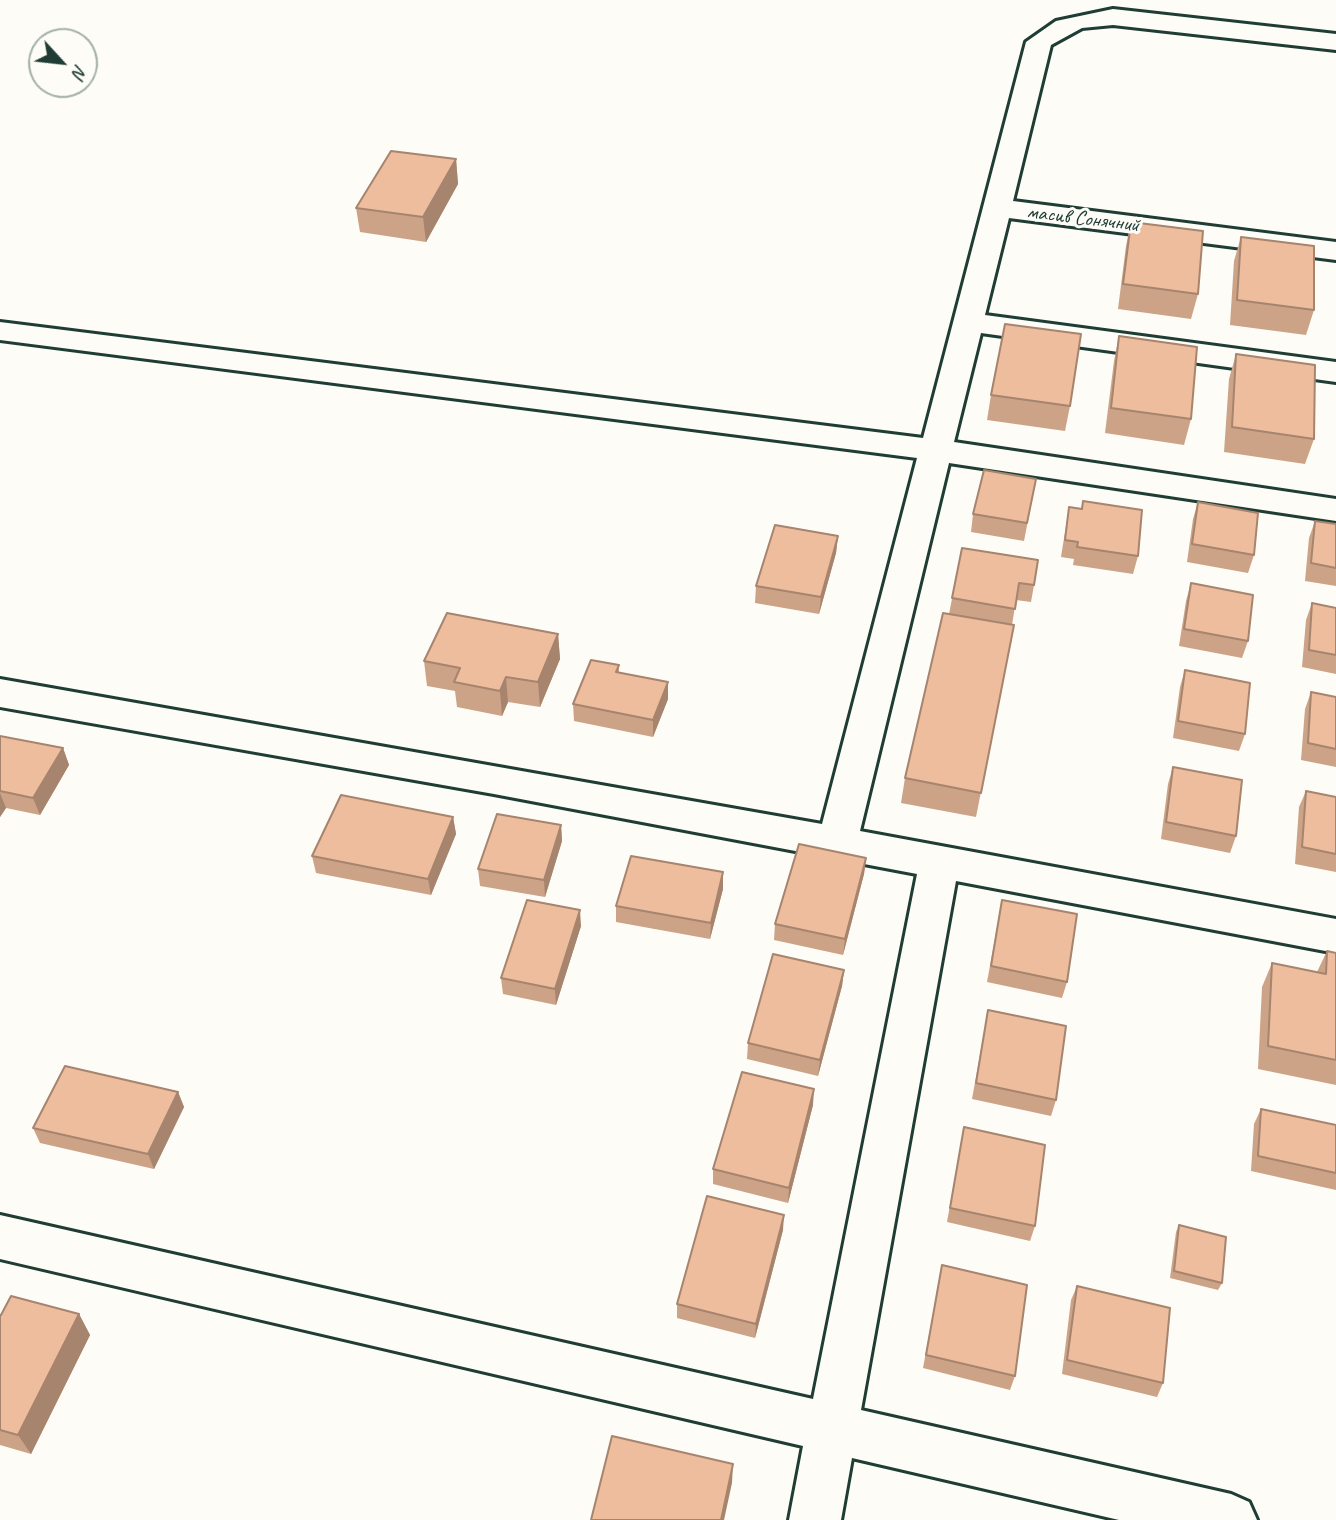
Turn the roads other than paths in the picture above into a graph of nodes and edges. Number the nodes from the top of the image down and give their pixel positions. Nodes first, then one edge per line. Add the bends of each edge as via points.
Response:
1 (1336, 42) edge
2 (997, 208) junction
3 (1336, 251) edge
4 (968, 322) junction
5 (0, 331) edge
6 (1336, 372) edge
7 (936, 450) junction
8 (1336, 510) edge
9 (0, 693) edge
10 (837, 843) junction
11 (939, 862) junction
12 (1336, 936) edge
13 (0, 1237) edge
14 (834, 1427) junction
15 (815, 1520) edge
16 (1231, 1520) edge

1 - 2 street via 1113,17 1057,27 1039,42
2 - 3 street, масив Сонячний
2 - 4 street
4 - 6 street
4 - 7 street
5 - 7 street
7 - 8 street
7 - 10 street
9 - 10 street
10 - 11 street
11 - 12 street
11 - 14 street
13 - 14 street
14 - 15 street
14 - 16 street

